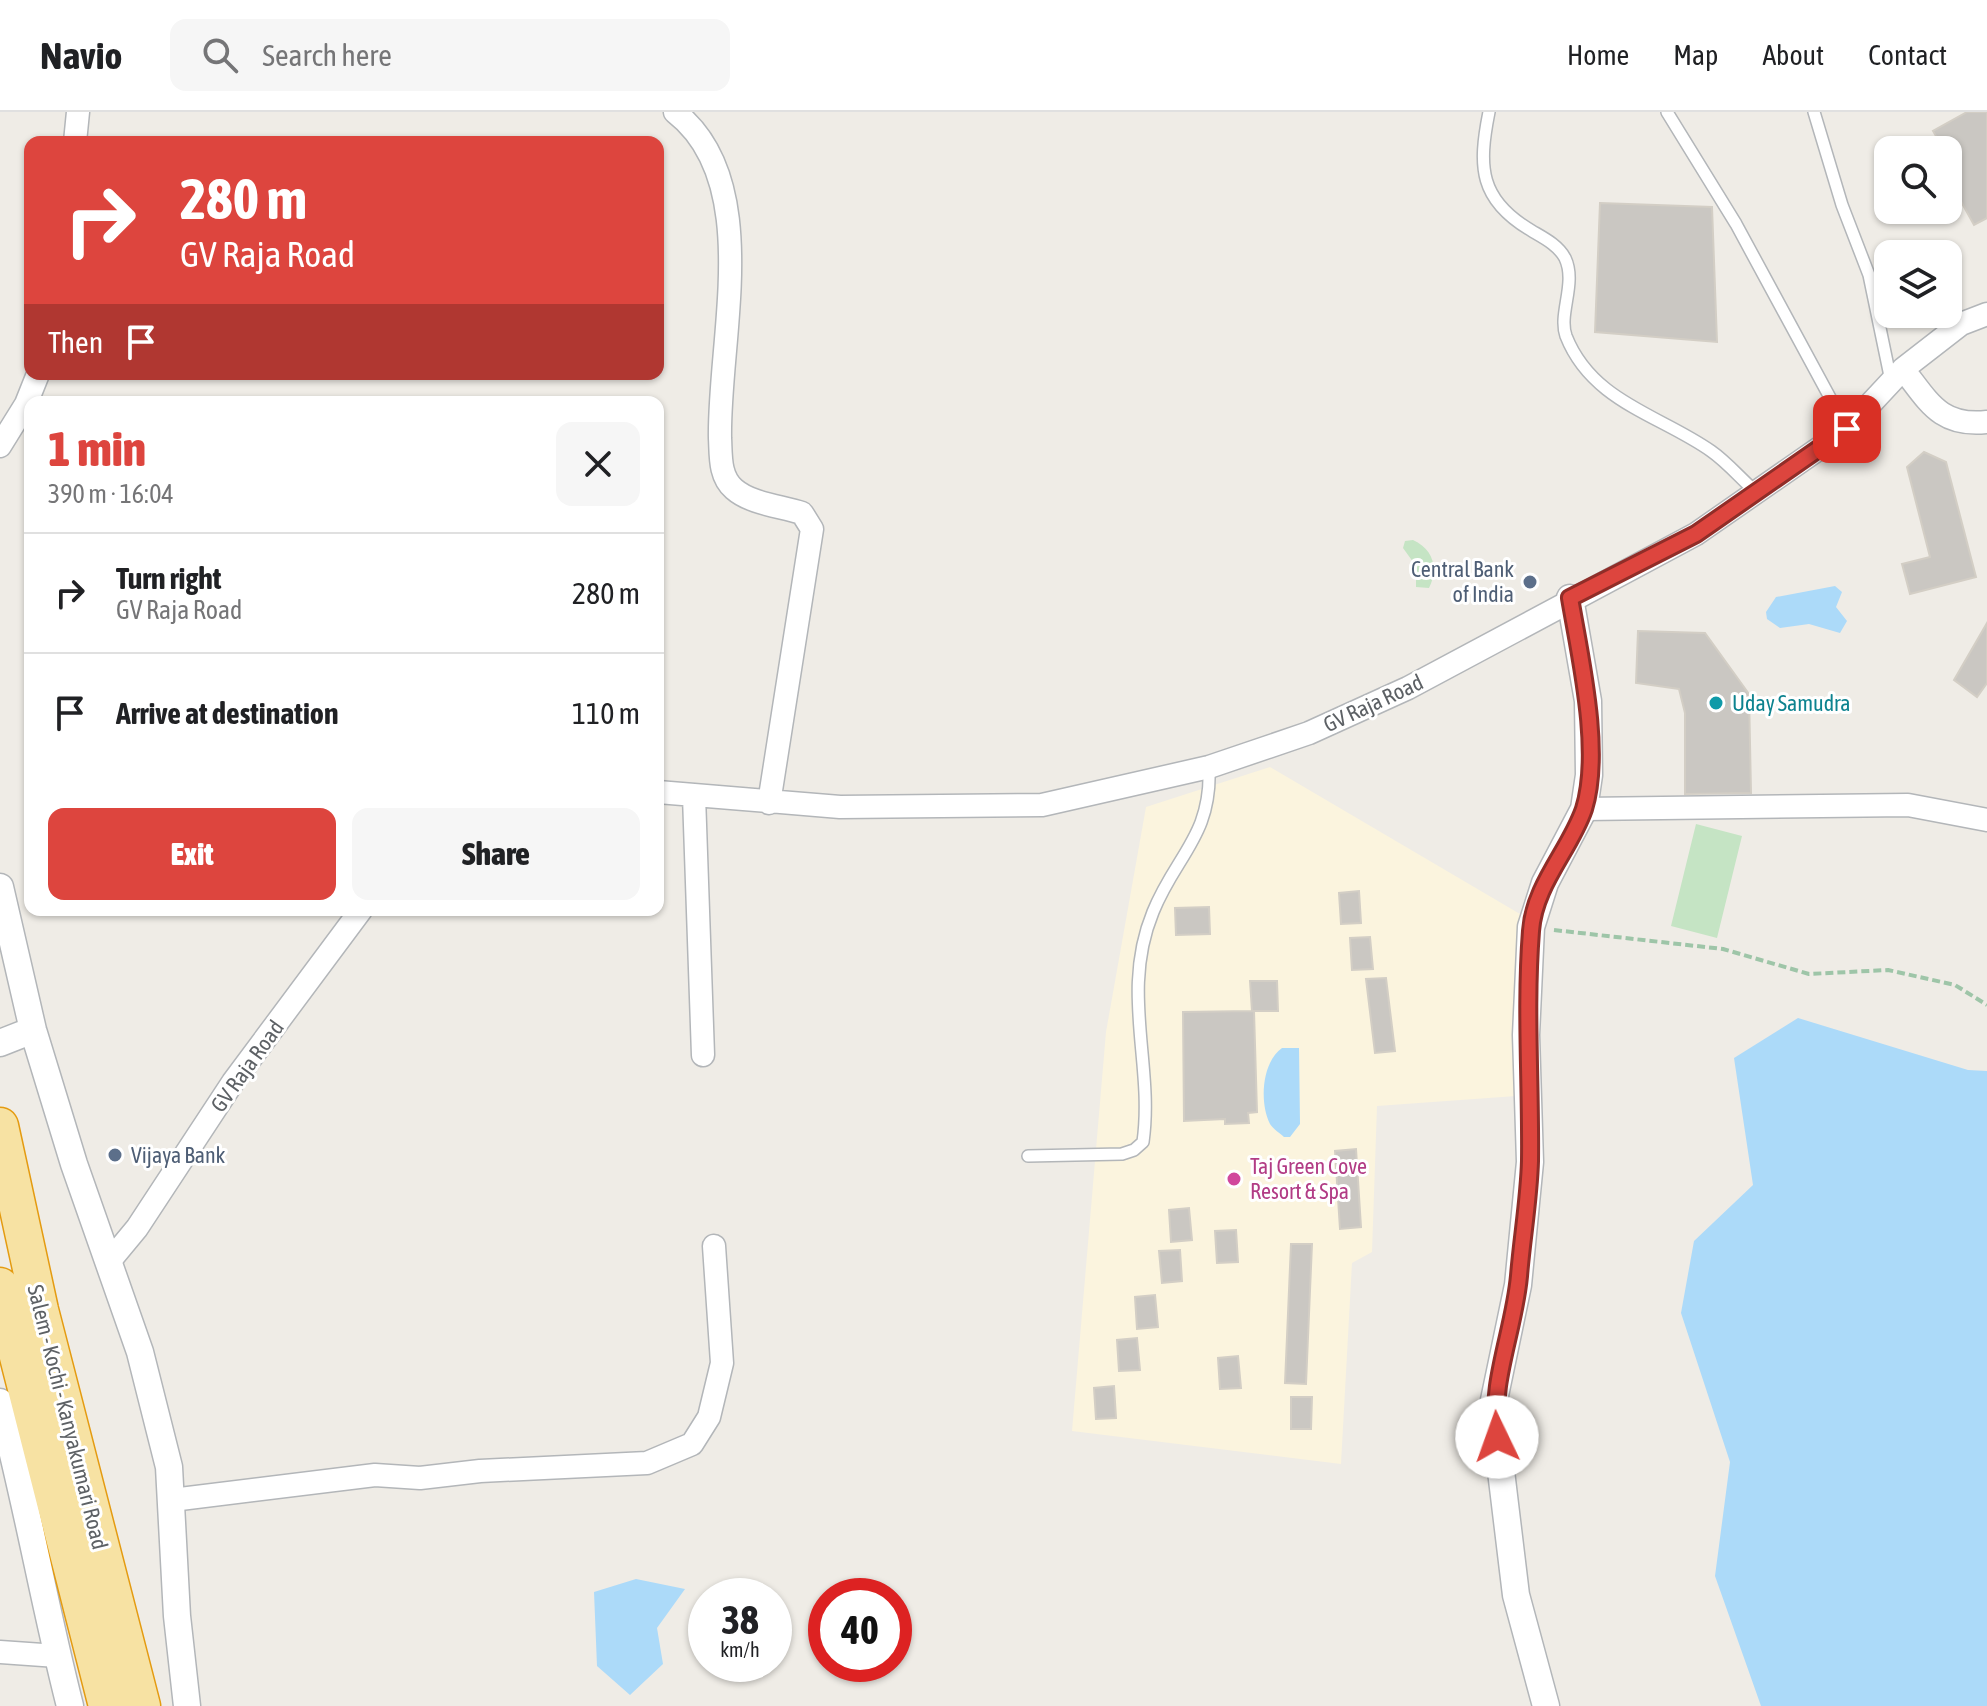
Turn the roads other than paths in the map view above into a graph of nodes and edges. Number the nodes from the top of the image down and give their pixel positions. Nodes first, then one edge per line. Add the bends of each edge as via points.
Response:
1 (78, 112) edge
2 (675, 112) edge
3 (1489, 112) edge
4 (1667, 112) edge
5 (1814, 112) edge
6 (76, 136) edge
7 (1987, 314) edge
8 (1897, 375) junction
9 (24, 407) edge
10 (1987, 422) edge
11 (1847, 429) junction
12 (0, 446) edge
13 (1756, 492) junction
14 (1570, 598) junction
15 (1209, 767) junction
16 (664, 793) edge
17 (694, 796) junction
18 (769, 803) junction
19 (1584, 809) junction
20 (1987, 820) edge
21 (0, 887) edge
22 (357, 916) edge
23 (33, 1030) junction
24 (0, 1043) edge
25 (703, 1055) dead end
26 (0, 1126) edge
27 (1028, 1156) dead end
28 (714, 1246) dead end
29 (108, 1263) junction
30 (16, 1305) edge
31 (0, 1402) edge
32 (172, 1500) junction
33 (0, 1652) edge
34 (57, 1656) junction
35 (70, 1706) edge
36 (107, 1706) edge
37 (142, 1706) edge
38 (187, 1706) edge
39 (1546, 1706) edge

1 - 6 street
2 - 18 street via 713,157 730,236 721,466 731,487 747,498 802,513 812,529
3 - 13 lane via 1481,150 1489,190 1501,208 1564,257 1570,278 1565,334 1590,374 1633,410 1712,451
4 - 11 lane via 1736,224
5 - 8 lane
7 - 8 street, GV Raja Road via 1961,324
8 - 10 street via 1948,419 1965,425
8 - 11 street, GV Raja Road
9 - 12 street
11 - 13 street, GV Raja Road
13 - 14 street, GV Raja Road via 1696,534
14 - 15 street, GV Raja Road via 1408,688 1309,733
14 - 19 street via 1588,701
15 - 18 street, GV Raja Road via 1042,805
15 - 27 lane via 1210,795 1200,832 1152,913 1137,981 1143,1142 1122,1154
16 - 17 street, GV Raja Road
17 - 18 street, GV Raja Road
17 - 25 street
19 - 20 street via 1908,805
19 - 39 street via 1545,883 1531,927 1526,1035 1530,1162 1518,1285 1493,1405 1516,1595
21 - 23 street
22 - 29 street, GV Raja Road
23 - 24 street
23 - 29 street
26 - 30 highway, Salem - Kochi - Kanyakumari Road
28 - 32 street via 722,1363 709,1417 692,1444 647,1463 420,1478 375,1475
29 - 32 street via 140,1352 169,1467
30 - 36 highway, Salem - Kochi - Kanyakumari Road
30 - 37 highway, Salem - Kochi - Kanyakumari Road
31 - 34 street via 26,1497
32 - 38 street
33 - 34 street
34 - 35 street

